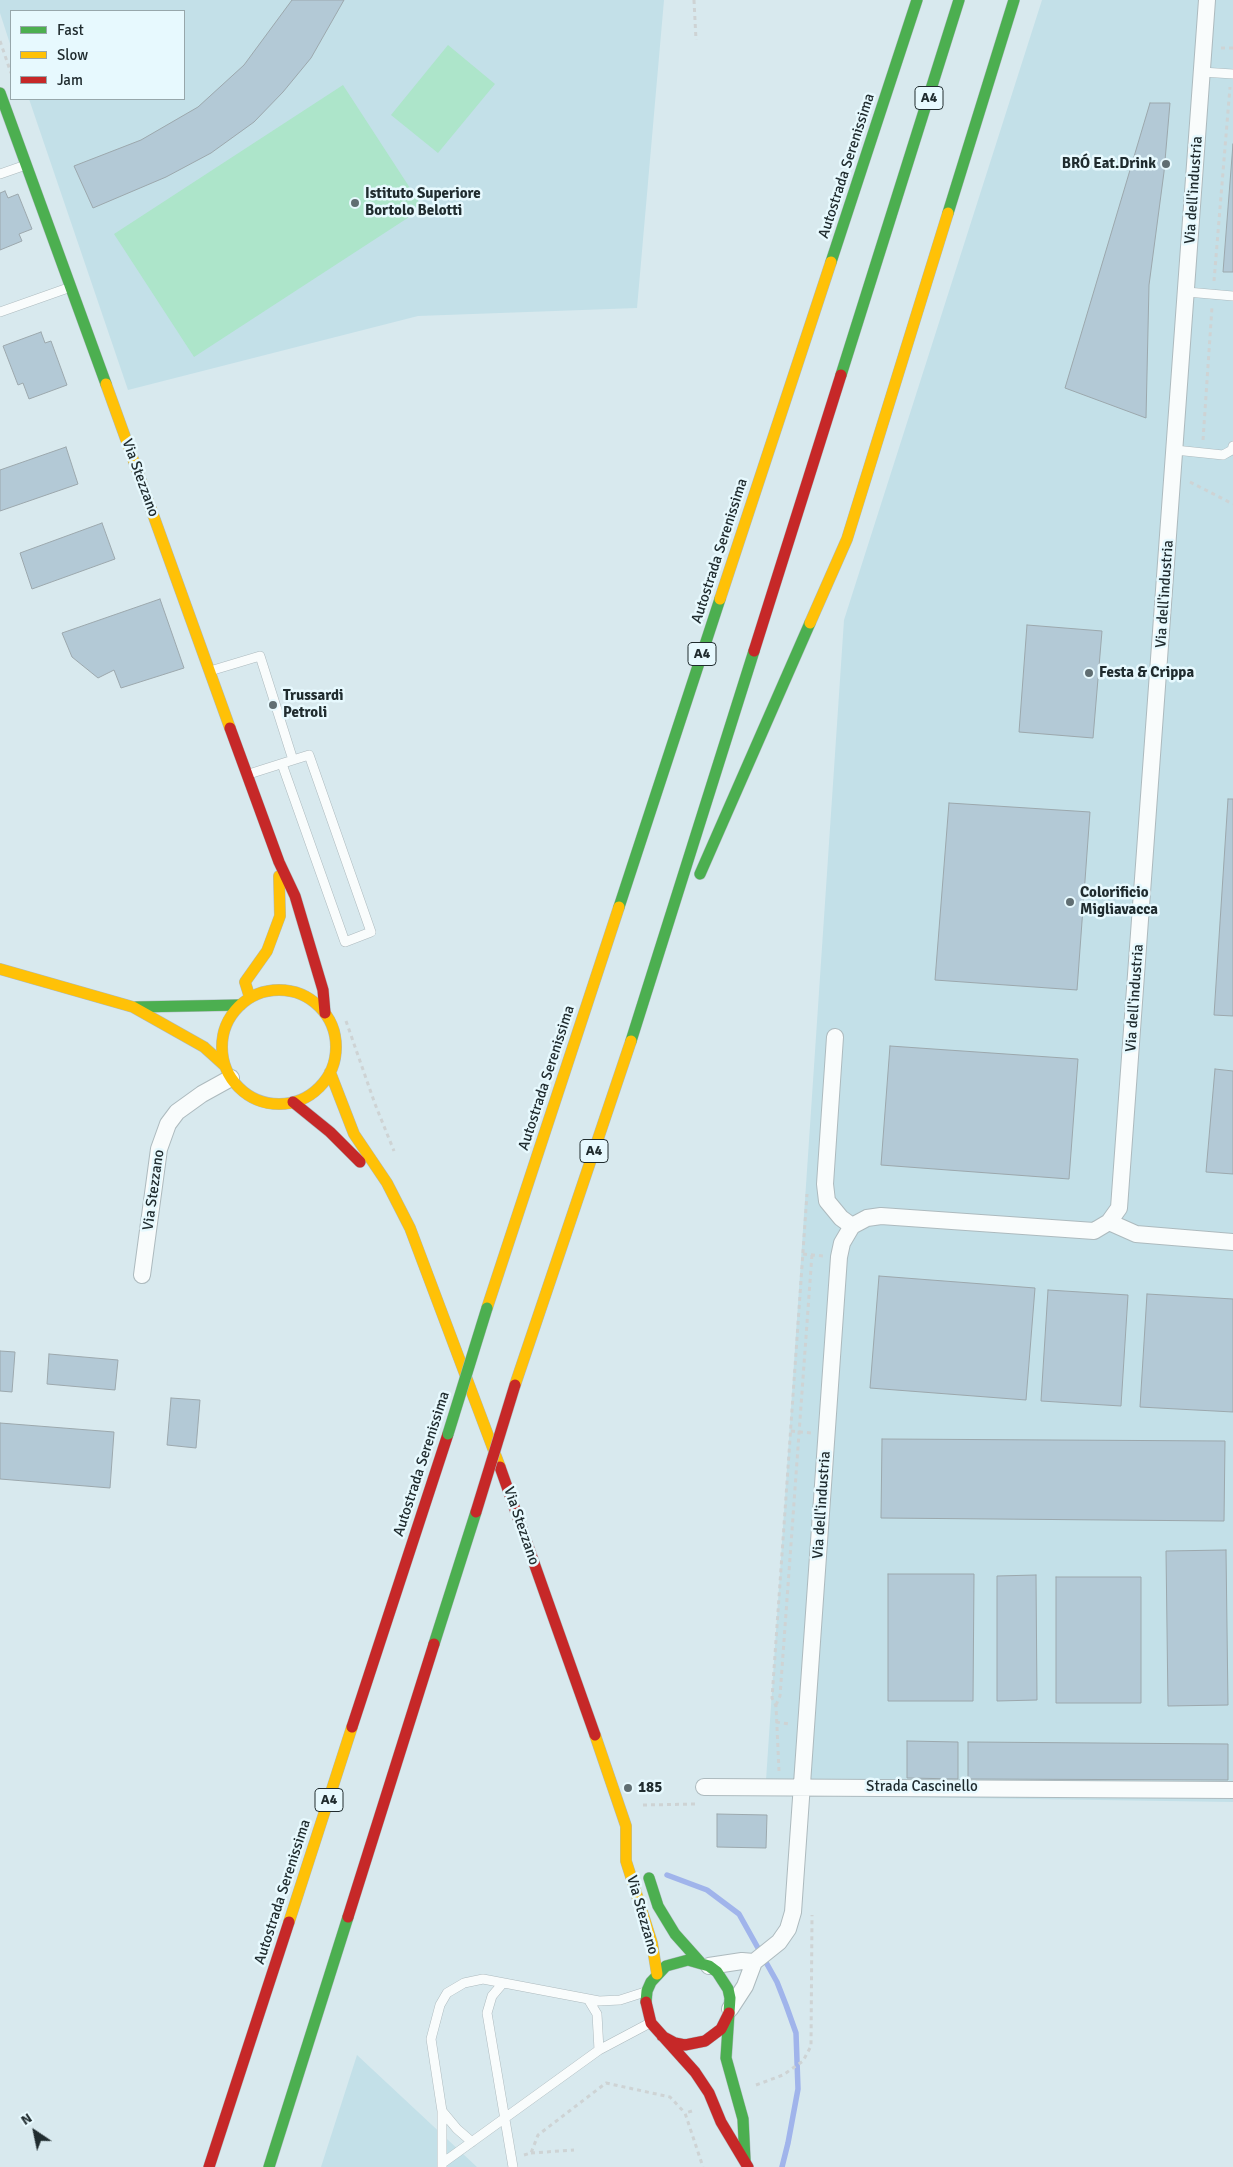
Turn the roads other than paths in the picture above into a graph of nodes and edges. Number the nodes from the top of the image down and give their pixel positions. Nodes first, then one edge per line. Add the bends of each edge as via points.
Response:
1 (917, 0) edge
2 (959, 0) edge
3 (1014, 0) edge
4 (1195, 0) edge
5 (1207, 0) edge
6 (1216, 0) edge
7 (1206, 23) junction
8 (1202, 72) junction
9 (1232, 74) edge
10 (0, 93) edge
11 (25, 165) junction
12 (0, 174) edge
13 (70, 288) junction
14 (1187, 292) junction
15 (1233, 296) edge
16 (0, 312) edge
17 (1233, 446) edge
18 (1175, 450) junction
19 (209, 671) junction
20 (293, 760) junction
21 (282, 764) junction
22 (247, 775) junction
23 (279, 862) junction
24 (696, 884) dead end
25 (688, 902) dead end
26 (0, 969) edge
27 (250, 998) junction
28 (644, 1002) junction
29 (240, 1005) junction
30 (133, 1007) junction
31 (325, 1013) junction
32 (835, 1037) dead end
33 (228, 1072) junction
34 (330, 1072) junction
35 (292, 1102) junction
36 (1109, 1222) junction
37 (852, 1226) junction
38 (410, 1228) junction
39 (1233, 1242) edge
40 (142, 1275) dead end
41 (802, 1786) junction
42 (704, 1787) road end
43 (1233, 1790) edge
44 (626, 1826) junction
45 (638, 1848) dead end
46 (644, 1864) dead end
47 (754, 1962) junction
48 (704, 1964) junction
49 (657, 1974) junction
50 (504, 1983) junction
51 (647, 1992) junction
52 (588, 1999) junction
53 (730, 2010) junction
54 (651, 2023) junction
55 (658, 2032) junction
56 (599, 2050) junction
57 (442, 2111) junction
58 (506, 2118) junction
59 (472, 2142) junction
60 (512, 2163) edge
61 (746, 2164) edge
62 (443, 2165) edge
63 (210, 2167) edge
64 (269, 2167) edge

1 - 63 main road, Autostrada Serenissima / A4, bridge via 487,1308
2 - 28 main road, A4
3 - 24 main road via 847,539
4 - 7 street
5 - 7 street, Via dell'industria
6 - 7 street, Via dell'industria
7 - 8 street, Via dell'industria
8 - 9 lane
8 - 14 street, Via dell'industria
10 - 11 main road, Via Stezzano
11 - 12 lane
11 - 13 main road, Via Stezzano
13 - 16 lane
13 - 19 main road, Via Stezzano
14 - 15 lane
14 - 18 street, Via dell'industria
17 - 18 lane via 1223,455
18 - 36 street, Via dell'industria via 1122,1191 1119,1208
19 - 20 lane via 260,656
19 - 22 main road, Via Stezzano
20 - 21 lane
20 - 21 lane via 309,755 371,932 344,942
21 - 22 lane
22 - 23 main road, Via Stezzano
23 - 27 main road, Via Stezzano via 280,916 267,951 246,982
23 - 31 main road, Via Stezzano via 295,896 323,990
25 - 28 main road
26 - 30 main road
27 - 29 main road, Via Stezzano
27 - 31 main road, Via Stezzano via 270,991 290,991 309,998
28 - 64 main road, A4, bridge via 515,1385
29 - 30 main road
29 - 33 main road, Via Stezzano via 224,1034 222,1056
30 - 33 main road via 204,1047
31 - 34 main road, Via Stezzano via 336,1041
32 - 37 street via 825,1184 828,1202
33 - 35 main road, Via Stezzano via 243,1091 258,1100 275,1104
33 - 40 street, Via Stezzano via 177,1112 168,1124 159,1149
34 - 35 main road, Via Stezzano via 315,1091
34 - 38 main road, Via Stezzano via 354,1134 387,1183
35 - 38 main road, Via Stezzano via 357,1158
36 - 37 street via 1094,1231 881,1216 867,1218
36 - 39 street via 1136,1234
37 - 41 street, Via dell'industria via 842,1243 839,1257
38 - 44 main road, Via Stezzano via 473,1391
41 - 42 street, Strada Cascinello
41 - 43 street, Strada Cascinello
41 - 47 street via 793,1912 788,1929 779,1942
44 - 45 main road, Via Stezzano
44 - 49 main road, Via Stezzano via 626,1860 652,1942
46 - 48 main road, Via Stezzano via 658,1906 675,1934
47 - 48 street
47 - 53 street via 745,1986
48 - 49 main road, Via Stezzano via 677,1962
48 - 53 main road, Via Stezzano via 717,1972 728,1989
49 - 51 main road, Via Stezzano
50 - 52 lane
50 - 57 lane via 483,1980 464,1983 447,1993 440,2005 431,2039
50 - 58 lane via 492,1996 487,2013
51 - 52 lane via 620,2000
51 - 54 main road, Via Stezzano via 646,2008
52 - 56 lane via 597,2014
53 - 55 main road, Via Stezzano via 721,2029 705,2041 675,2043
53 - 61 main road, Via Stezzano via 726,2058 743,2119
54 - 55 main road, Via Stezzano
54 - 56 lane
55 - 61 main road, Via Stezzano via 695,2072
56 - 58 lane
57 - 59 lane
57 - 62 lane
58 - 59 lane
58 - 60 lane
59 - 62 lane

